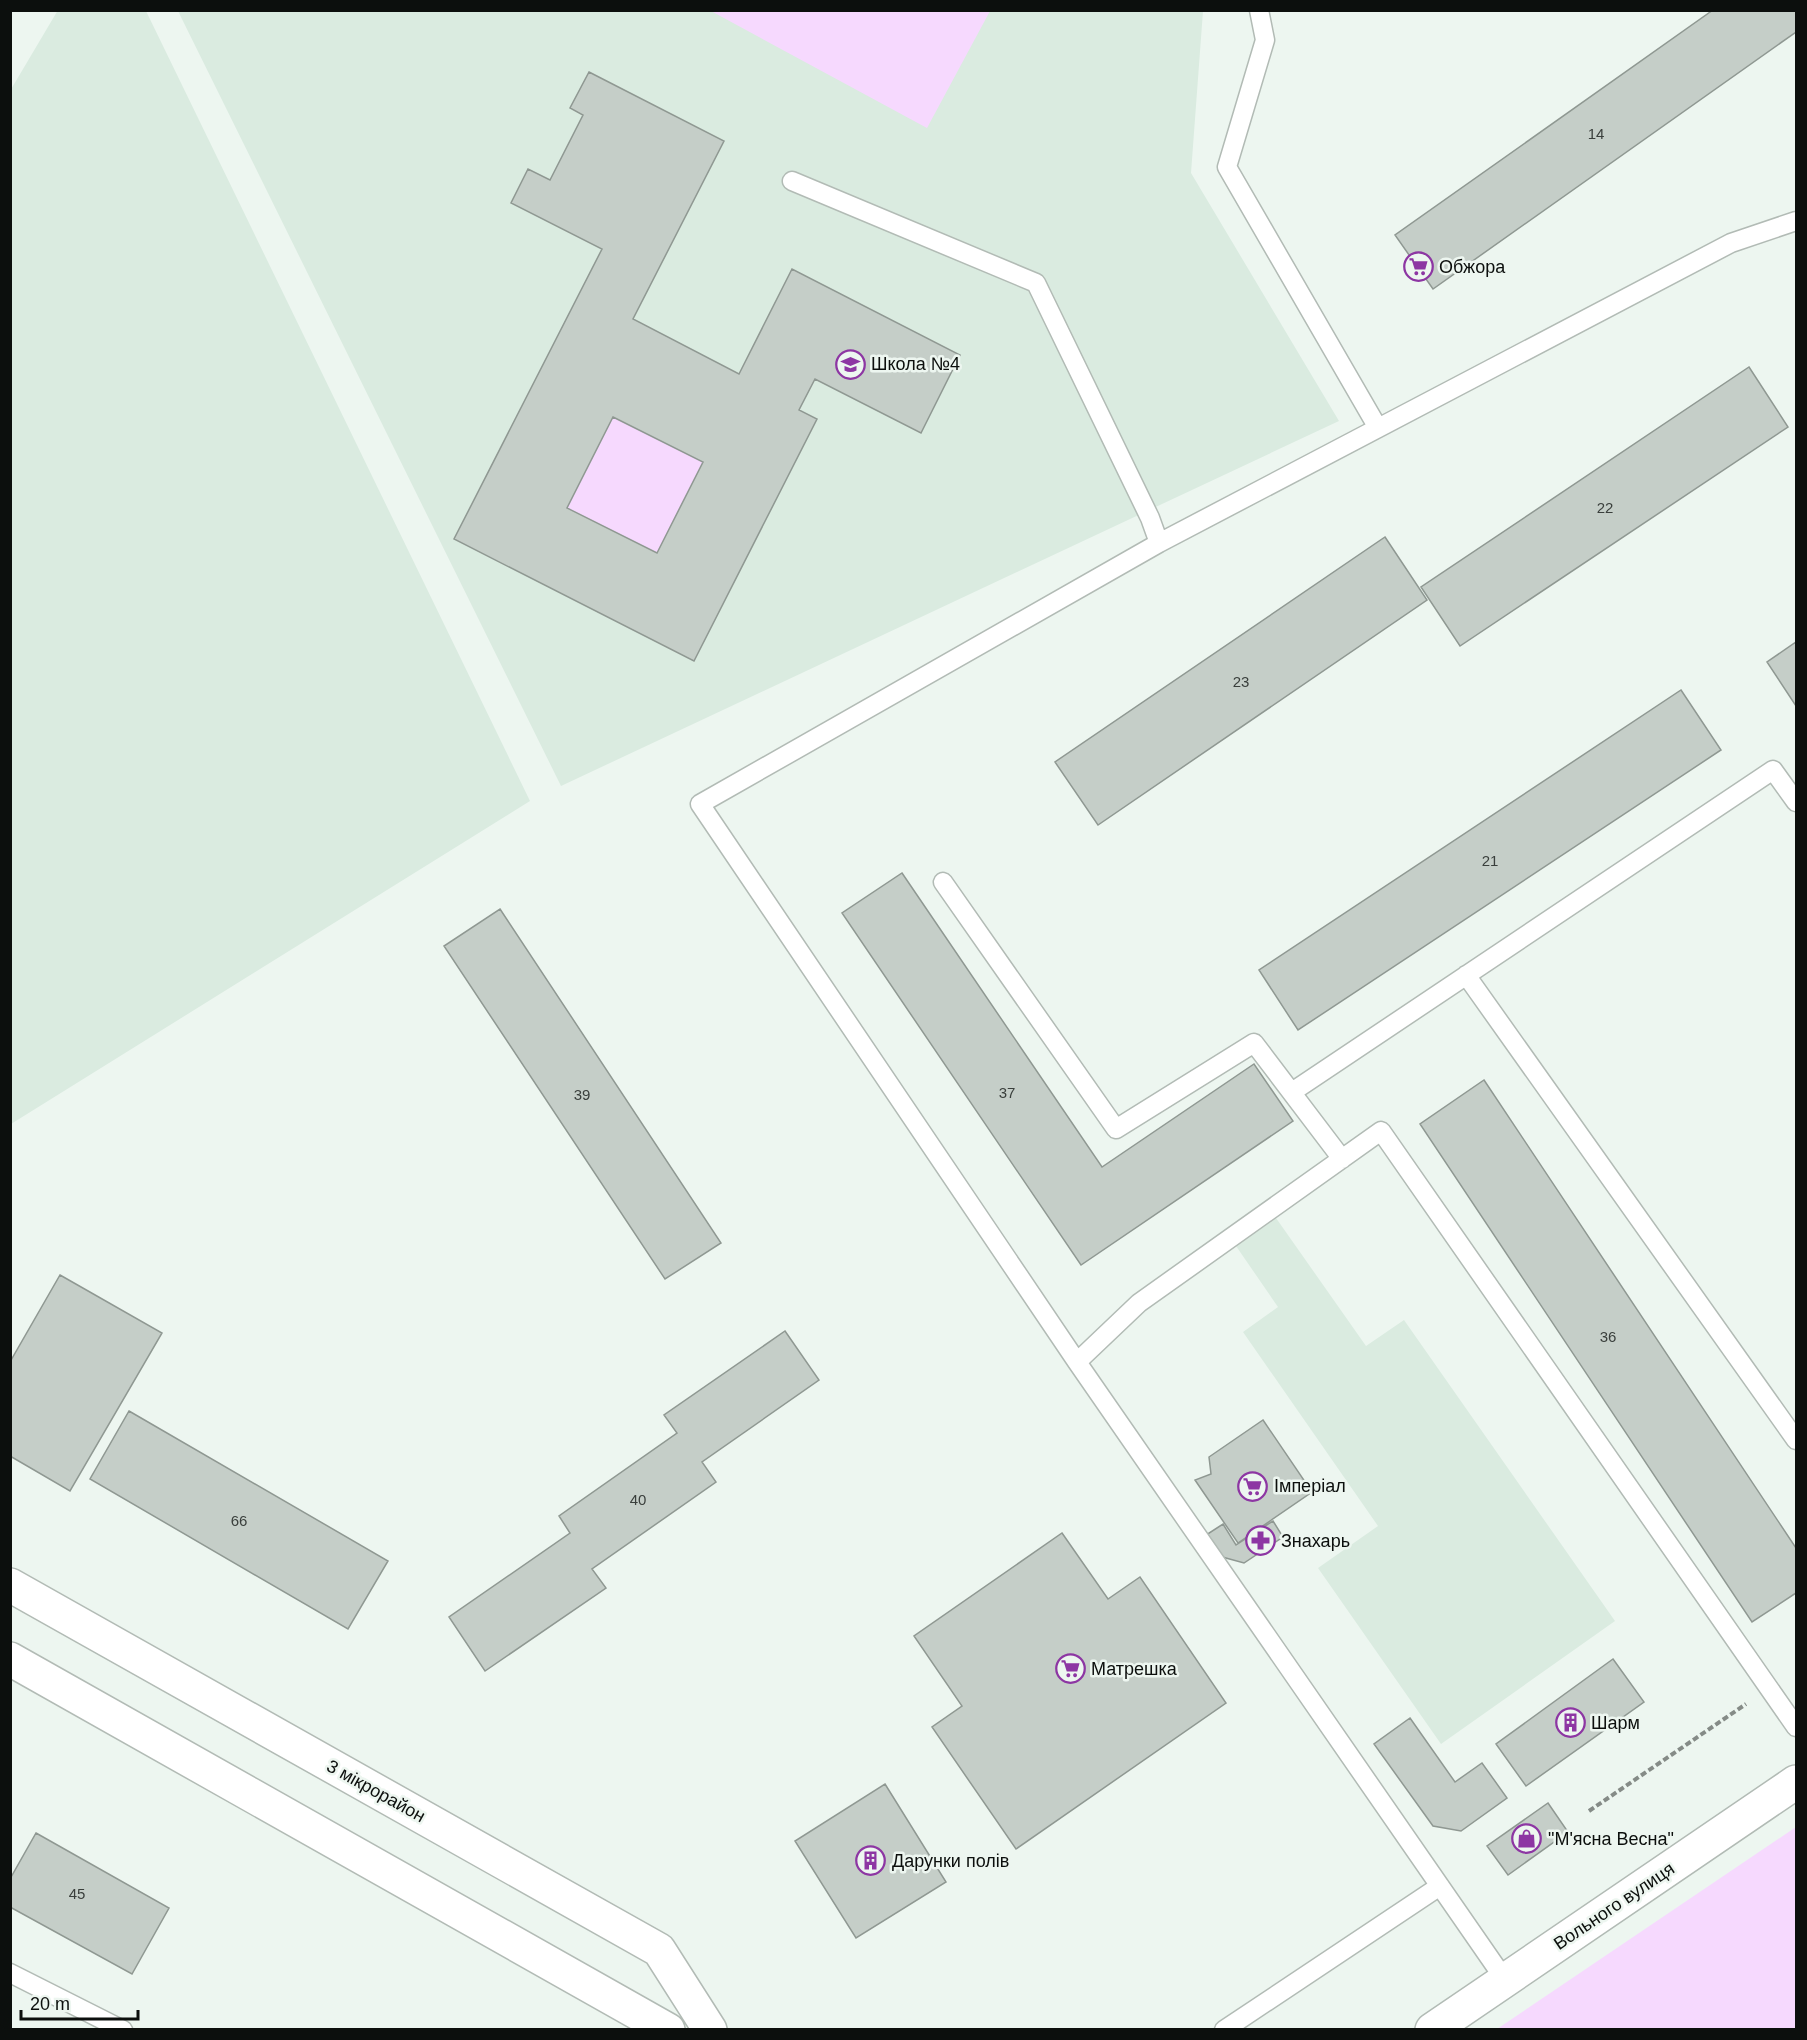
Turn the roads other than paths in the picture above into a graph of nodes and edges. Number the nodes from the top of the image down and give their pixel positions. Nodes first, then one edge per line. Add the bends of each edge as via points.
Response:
1 (1259, 10) edge
2 (792, 181) dead end
3 (1797, 220) edge
4 (1378, 428) junction
5 (1159, 543) junction
6 (1797, 802) edge
7 (943, 882) dead end
8 (1466, 975) junction
9 (1292, 1092) junction
10 (1342, 1159) junction
11 (1077, 1362) junction
12 (1797, 1440) edge
13 (10, 1585) edge
14 (10, 1659) edge
15 (1797, 1727) edge
16 (1797, 1782) edge
17 (1440, 1886) junction
18 (10, 1973) edge
19 (1505, 1980) junction
20 (123, 2030) edge
21 (668, 2030) edge
22 (710, 2030) edge
23 (1224, 2030) edge
24 (1432, 2030) edge

1 - 4 lane via 1265,40 1227,167
2 - 5 lane via 1036,283
3 - 4 lane via 1731,243
4 - 5 lane
5 - 11 lane via 700,804
6 - 8 lane via 1773,770
7 - 9 lane via 1116,1129 1254,1043
8 - 9 lane
8 - 12 lane
9 - 10 lane
10 - 11 lane via 1139,1303
10 - 15 lane via 1381,1131
11 - 17 lane
13 - 22 street, 3 мікрорайон via 659,1950
14 - 21 street
16 - 19 street, Вольного вулиця
17 - 19 lane
17 - 23 lane
18 - 20 lane
19 - 24 street, Вольного вулиця

